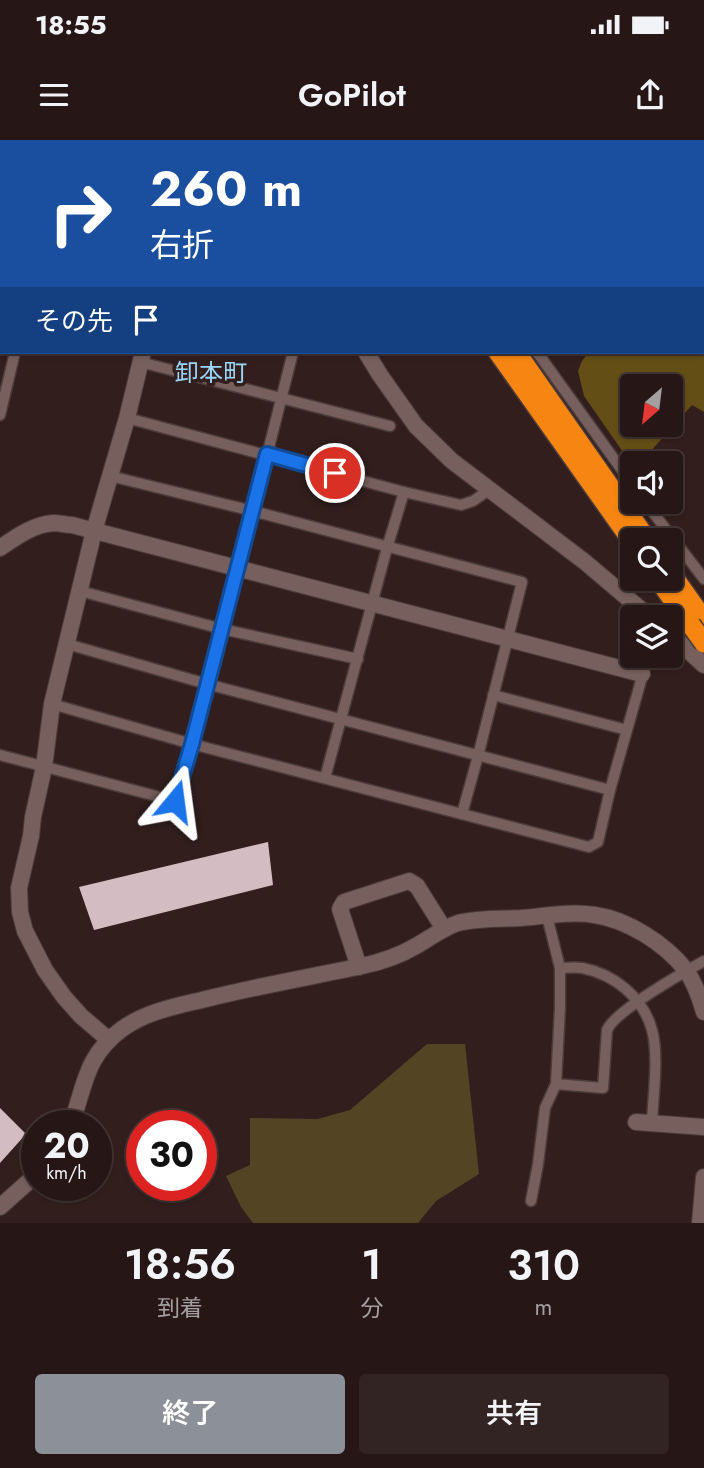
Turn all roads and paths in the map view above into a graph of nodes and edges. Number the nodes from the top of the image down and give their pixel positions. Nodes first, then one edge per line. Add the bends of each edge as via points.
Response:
1 (14, 354) edge
2 (292, 354) edge
3 (367, 354) edge
4 (499, 354) edge
5 (517, 354) edge
6 (538, 354) edge
7 (142, 357) edge
8 (5, 374) edge
9 (281, 398) junction
10 (0, 415) edge
11 (127, 418) junction
12 (390, 426) dead end
13 (267, 454) junction
14 (620, 467) edge
15 (110, 476) junction
16 (489, 491) junction
17 (404, 492) junction
18 (253, 511) junction
19 (654, 514) edge
20 (623, 528) edge
21 (639, 528) edge
22 (94, 531) junction
23 (0, 548) edge
24 (387, 548) junction
25 (237, 570) junction
26 (704, 579) edge
27 (80, 591) junction
28 (670, 591) edge
29 (681, 591) edge
30 (372, 604) junction
31 (636, 605) edge
32 (701, 624) edge
33 (222, 628) junction
34 (508, 639) junction
35 (67, 644) junction
36 (696, 645) edge
37 (358, 659) junction
38 (704, 665) edge
39 (644, 668) edge
40 (642, 674) junction
41 (207, 684) junction
42 (493, 695) junction
43 (51, 704) junction
44 (341, 718) junction
45 (627, 730) junction
46 (192, 744) junction
47 (0, 755) edge
48 (478, 756) junction
49 (44, 766) junction
50 (325, 778) junction
51 (610, 790) junction
52 (461, 814) junction
53 (547, 916) junction
54 (444, 929) junction
55 (704, 961) edge
56 (359, 967) junction
57 (560, 968) junction
58 (686, 971) junction
59 (638, 1002) junction
60 (704, 1012) edge
61 (109, 1040) junction
62 (556, 1084) junction
63 (75, 1110) edge
64 (644, 1123) joint
65 (704, 1127) edge
66 (704, 1177) edge
67 (21, 1188) edge
68 (531, 1200) dead end
69 (0, 1207) edge
70 (700, 1223) edge

1 - 8 street
2 - 9 street
3 - 16 street via 416,426
4 - 20 highway
5 - 21 highway
6 - 14 street
7 - 9 street
7 - 11 street
8 - 10 street
9 - 12 street
9 - 13 street
11 - 13 street
11 - 15 street
13 - 17 street
13 - 18 street
15 - 18 street
15 - 22 street
16 - 17 street via 461,505
16 - 31 street
17 - 24 street
18 - 24 street
18 - 25 street
19 - 26 street
22 - 23 street via 54,523 35,527
22 - 25 street
22 - 27 street
24 - 30 street
24 - 34 street via 522,582
25 - 30 street
25 - 33 street
27 - 33 street
27 - 35 street
28 - 32 highway
29 - 32 highway
30 - 34 street
30 - 37 street
32 - 36 highway, bridge
33 - 37 street
33 - 41 street
34 - 40 street
34 - 42 street
35 - 41 street
35 - 43 street
36 - 38 street
37 - 44 street
39 - 40 street
40 - 45 street
41 - 44 street
41 - 46 street
42 - 45 street
42 - 48 street
43 - 46 street
43 - 49 street
44 - 48 street
44 - 50 street
45 - 51 street
46 - 49 street via 175,801
46 - 50 street
47 - 49 street
48 - 51 street
48 - 52 street
49 - 61 street via 19,888 20,912 34,950 64,998
50 - 52 street
51 - 52 street via 598,842 589,847
53 - 54 street via 467,921
53 - 57 street
53 - 58 street via 587,914 614,920 663,947
54 - 56 street via 399,955
54 - 56 street via 417,886 409,881 344,902 340,909
55 - 58 street
56 - 61 street via 158,1011 137,1019
57 - 59 street via 606,975 624,985
57 - 62 street
58 - 59 street
58 - 60 street
59 - 62 street via 607,1030 603,1088
59 - 64 street via 652,1030 655,1050
61 - 63 street via 86,1074
62 - 68 street via 545,1108
64 - 65 street
66 - 70 street
67 - 69 street

